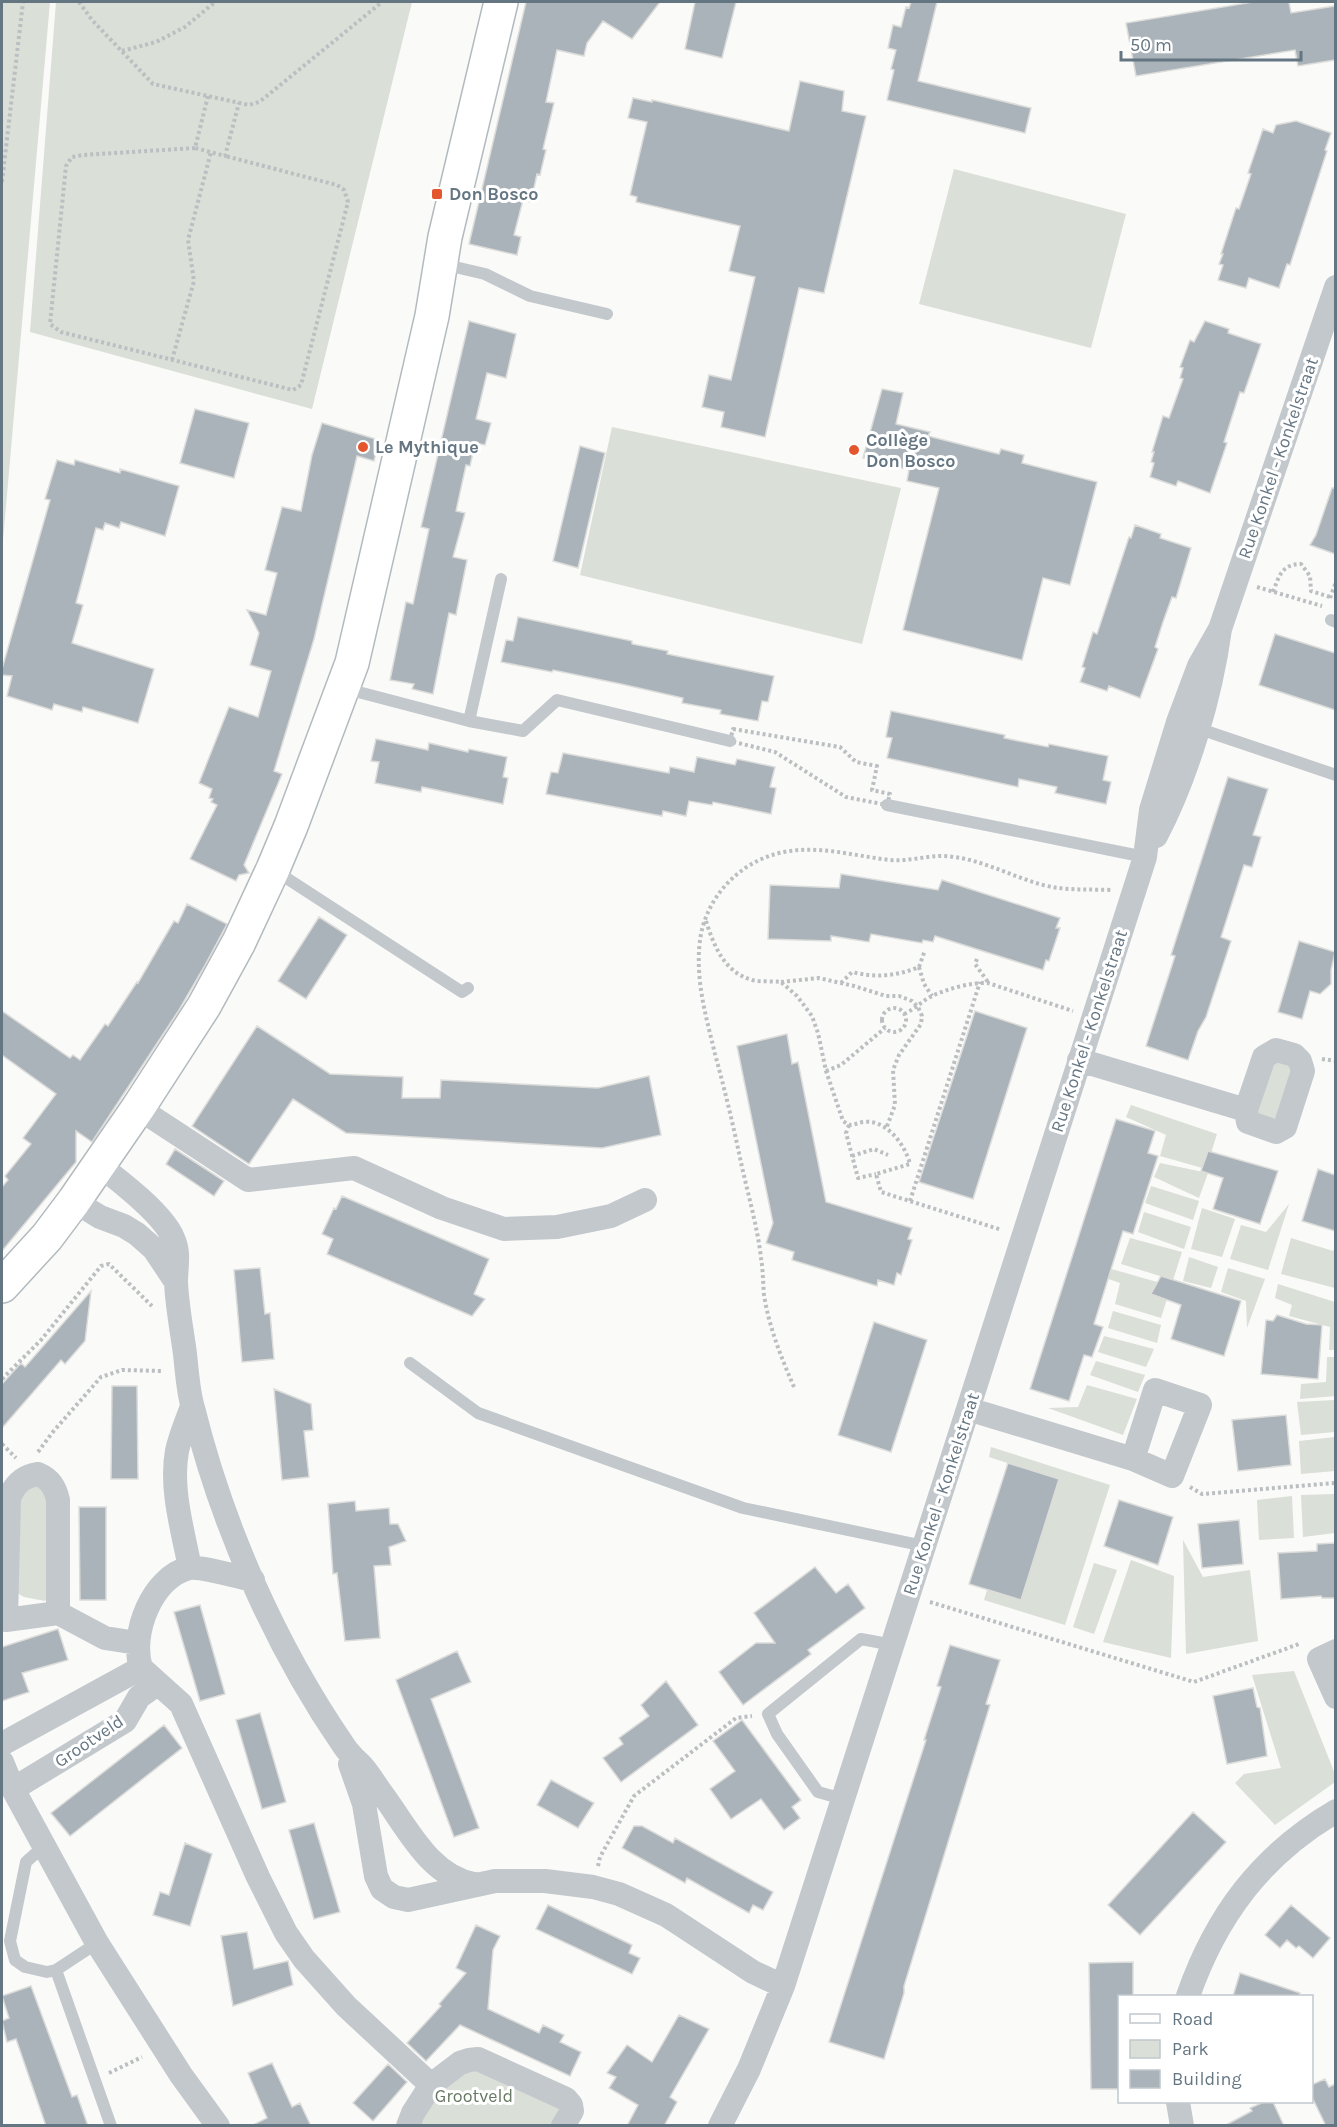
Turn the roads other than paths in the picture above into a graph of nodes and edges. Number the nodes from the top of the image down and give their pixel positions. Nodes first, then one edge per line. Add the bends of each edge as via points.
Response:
1 (501, 2) edge
2 (441, 264) junction
3 (1335, 287) edge
4 (607, 314) dead end
5 (501, 579) dead end
6 (342, 687) junction
7 (469, 721) junction
8 (1188, 725) junction
9 (730, 741) road end
10 (1335, 775) edge
11 (887, 805) road end
12 (1145, 856) junction
13 (273, 869) junction
14 (468, 987) dead end
15 (1079, 1060) junction
16 (138, 1108) junction
17 (1246, 1110) dead end
18 (99, 1165) junction
19 (645, 1200) dead end
20 (74, 1201) junction
21 (176, 1282) junction
22 (2, 1286) edge
23 (410, 1364) dead end
24 (192, 1406) junction
25 (968, 1409) junction
26 (1133, 1459) junction
27 (924, 1546) junction
28 (190, 1568) junction
29 (253, 1580) junction
30 (58, 1613) junction
31 (4, 1621) edge
32 (137, 1643) junction
33 (893, 1645) junction
34 (1327, 1655) edge
35 (149, 1676) junction
36 (1335, 1697) edge
37 (2, 1744) edge
38 (345, 1748) junction
39 (2, 1762) edge
40 (13, 1789) junction
41 (843, 1799) junction
42 (1335, 1811) edge
43 (44, 1846) junction
44 (474, 1884) junction
45 (96, 1943) junction
46 (56, 1970) junction
47 (783, 1986) junction
48 (1188, 1995) edge
49 (431, 2085) junction
50 (1178, 2103) edge
51 (111, 2126) edge
52 (218, 2126) edge
53 (408, 2126) edge
54 (562, 2126) edge
55 (720, 2126) edge
56 (1182, 2126) edge

1 - 2 street
2 - 4 lane via 485,274 530,296
2 - 6 street via 352,663
3 - 8 street, Rue Konkel - Konkelstraat via 1220,629 1199,666
5 - 7 lane
6 - 7 lane
6 - 13 street
7 - 9 lane via 523,731 557,700
8 - 10 lane
8 - 12 street, Rue Konkel - Konkelstraat via 1151,810
11 - 12 lane
12 - 15 street, Rue Konkel - Konkelstraat
13 - 14 lane via 462,992
13 - 16 street via 227,966
15 - 17 street
15 - 25 street, Rue Konkel - Konkelstraat
16 - 18 street
16 - 19 street via 248,1180 354,1168 442,1208 504,1229 557,1227 611,1216
18 - 20 street
18 - 21 street via 170,1232 177,1247
20 - 21 street via 145,1240
20 - 22 street via 47,1238
21 - 24 street
23 - 27 lane via 478,1413 732,1504
24 - 28 street via 175,1465
24 - 29 street via 219,1496
25 - 26 street
25 - 27 street, Rue Konkel - Konkelstraat
26 - 26 street via 1172,1476 1200,1405 1155,1390
27 - 33 street, Rue Konkel - Konkelstraat
28 - 29 street
28 - 32 street via 167,1580 150,1602
29 - 38 street via 283,1645
30 - 31 street
30 - 31 street via 56,1490 48,1478 27,1475 14,1486 9,1498
30 - 32 street via 105,1638
32 - 35 street via 138,1657
33 - 41 street, Rue Konkel - Konkelstraat
33 - 41 lane via 861,1639 768,1714 777,1734 818,1792
34 - 36 street
35 - 37 street, Grootveld
35 - 40 street, Grootveld via 124,1721
35 - 49 street via 181,1704 286,1933 346,2006
38 - 44 street via 435,1865 459,1881
38 - 44 street via 364,1804 376,1876 382,1889 408,1900
39 - 40 street
40 - 43 street
41 - 47 street, Rue Konkel - Konkelstraat
42 - 48 street via 1260,1869 1225,1914
43 - 45 street
43 - 46 lane via 26,1862 10,1941 15,1960 25,1967
44 - 47 street via 545,1881 619,1894 666,1915 753,1972
45 - 46 lane
45 - 52 street
46 - 51 lane
47 - 55 street, Rue Konkel - Konkelstraat via 749,2069
49 - 53 street
49 - 54 street via 460,2063 478,2059 566,2099 572,2111
50 - 56 street

